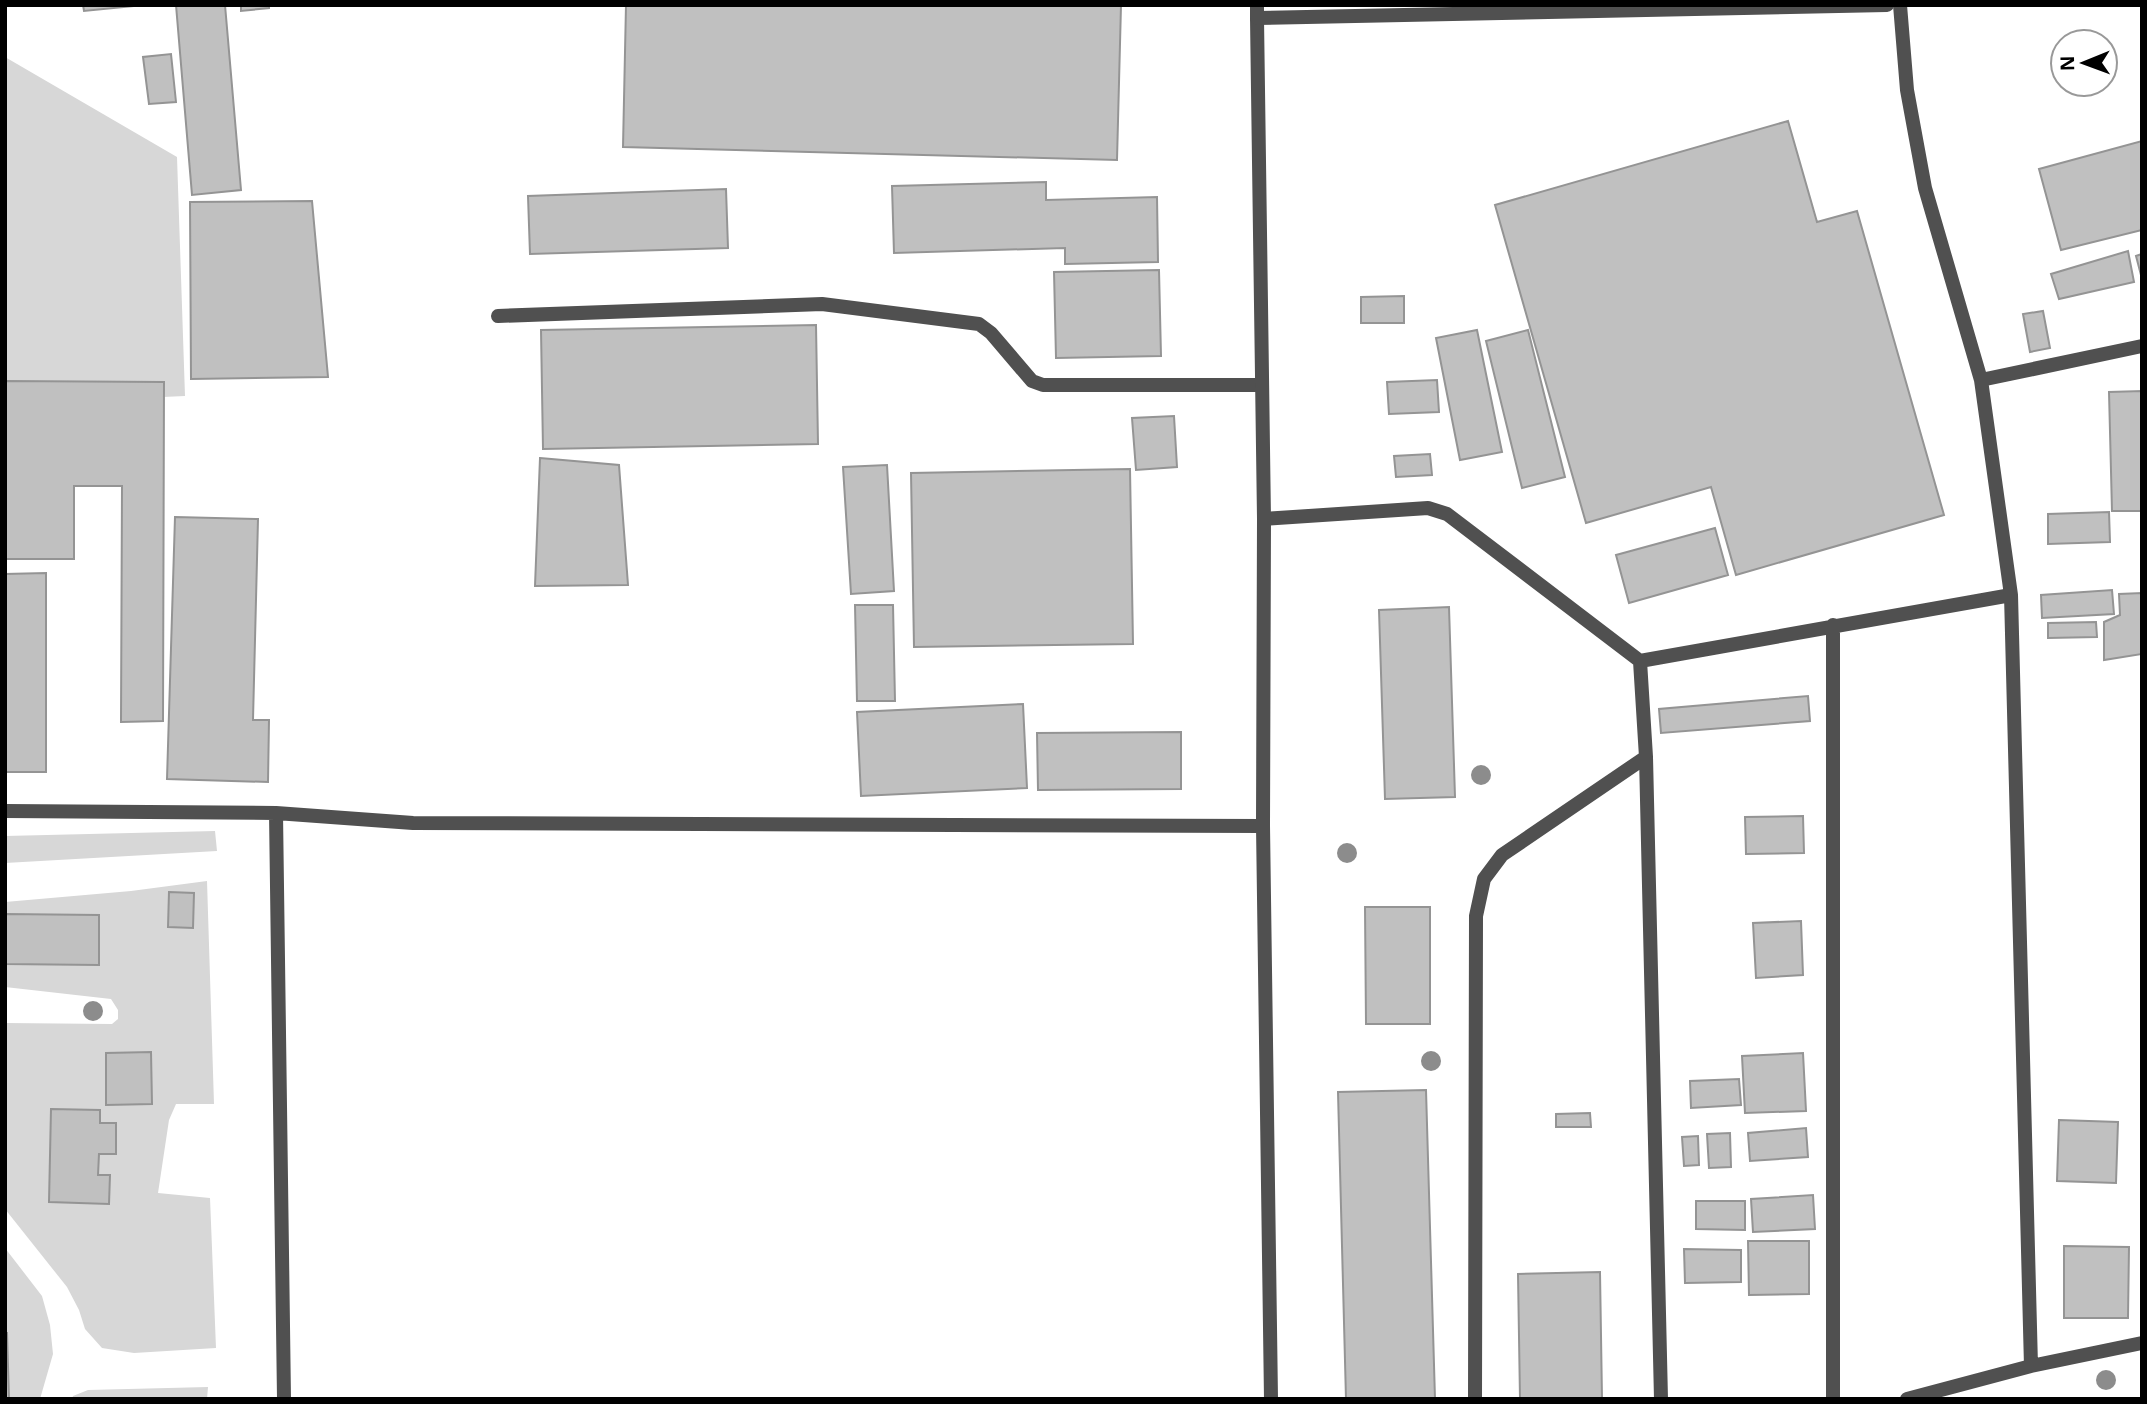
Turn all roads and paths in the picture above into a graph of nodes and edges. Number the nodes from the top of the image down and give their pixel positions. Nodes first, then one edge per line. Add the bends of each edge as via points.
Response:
1 (1887, 5) edge
2 (1900, 5) edge
3 (1257, 12) edge
4 (498, 316) dead end
5 (2142, 346) edge
6 (1981, 380) junction
7 (1262, 385) junction
8 (1264, 519) junction
9 (2011, 595) junction
10 (1833, 625) junction
11 (1640, 661) junction
12 (1646, 757) junction
13 (5, 811) edge
14 (276, 813) junction
15 (1263, 826) junction
16 (2142, 1343) edge
17 (2031, 1366) junction
18 (284, 1399) edge
19 (1271, 1399) edge
20 (1475, 1399) edge
21 (1661, 1399) edge
22 (1833, 1399) edge
23 (1907, 1399) edge

1 - 3 street
2 - 6 street via 1924,188
3 - 7 street
4 - 7 street via 822,304 979,324 1032,381 1044,386
5 - 6 street
6 - 9 street
7 - 8 street
8 - 11 street via 1428,508 1447,514
8 - 15 street
9 - 10 street
9 - 17 street
10 - 11 street
10 - 22 street
11 - 12 street
12 - 20 street via 1503,855 1484,879 1476,916
12 - 21 street
13 - 14 street
14 - 15 street via 413,823
14 - 18 street
15 - 19 street
16 - 17 street
17 - 23 street

